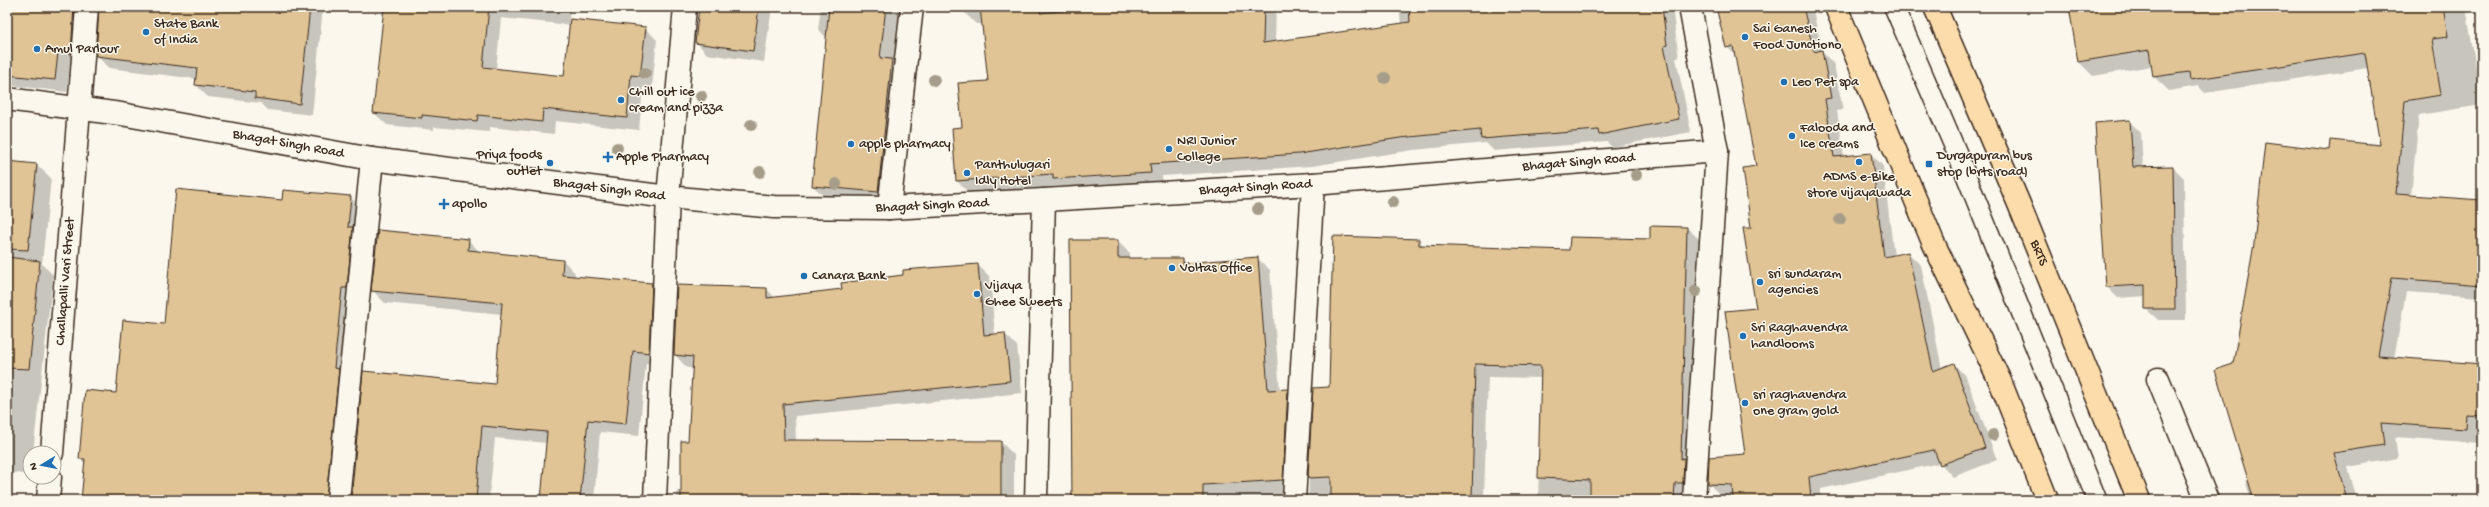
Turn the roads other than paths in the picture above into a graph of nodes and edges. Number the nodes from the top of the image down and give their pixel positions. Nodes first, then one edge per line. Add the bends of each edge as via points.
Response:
1 (87, 7) edge
2 (684, 7) edge
3 (912, 7) edge
4 (1690, 7) edge
5 (1836, 7) edge
6 (1894, 7) edge
7 (1935, 7) edge
8 (7, 99) edge
9 (80, 110) junction
10 (1717, 151) junction
11 (372, 159) junction
12 (1313, 184) junction
13 (668, 197) junction
14 (1044, 200) junction
15 (889, 208) junction
16 (2158, 379) dead end
17 (53, 445) edge
18 (49, 485) edge
19 (48, 500) edge
20 (338, 500) edge
21 (655, 500) edge
22 (1036, 500) edge
23 (1294, 500) edge
24 (1694, 500) edge
25 (2047, 500) edge
26 (2097, 500) edge
27 (2139, 500) edge
28 (2207, 500) edge

1 - 9 street, Challapalli Vari Street
2 - 13 street
3 - 15 street
4 - 10 street
5 - 25 main road via 1933,242 2019,425
6 - 26 lane via 1957,153
7 - 27 main road, BRTS via 2019,204
8 - 9 street, Bhagat Singh Road
9 - 11 street, Bhagat Singh Road via 121,114
9 - 17 street, Challapalli Vari Street
10 - 12 street, Bhagat Singh Road
10 - 24 street
11 - 13 street, Bhagat Singh Road
11 - 20 street
12 - 14 street, Bhagat Singh Road
12 - 23 street
13 - 15 street, Bhagat Singh Road via 774,207
13 - 21 street
14 - 15 street, Bhagat Singh Road
14 - 22 street
16 - 28 street
18 - 19 street

